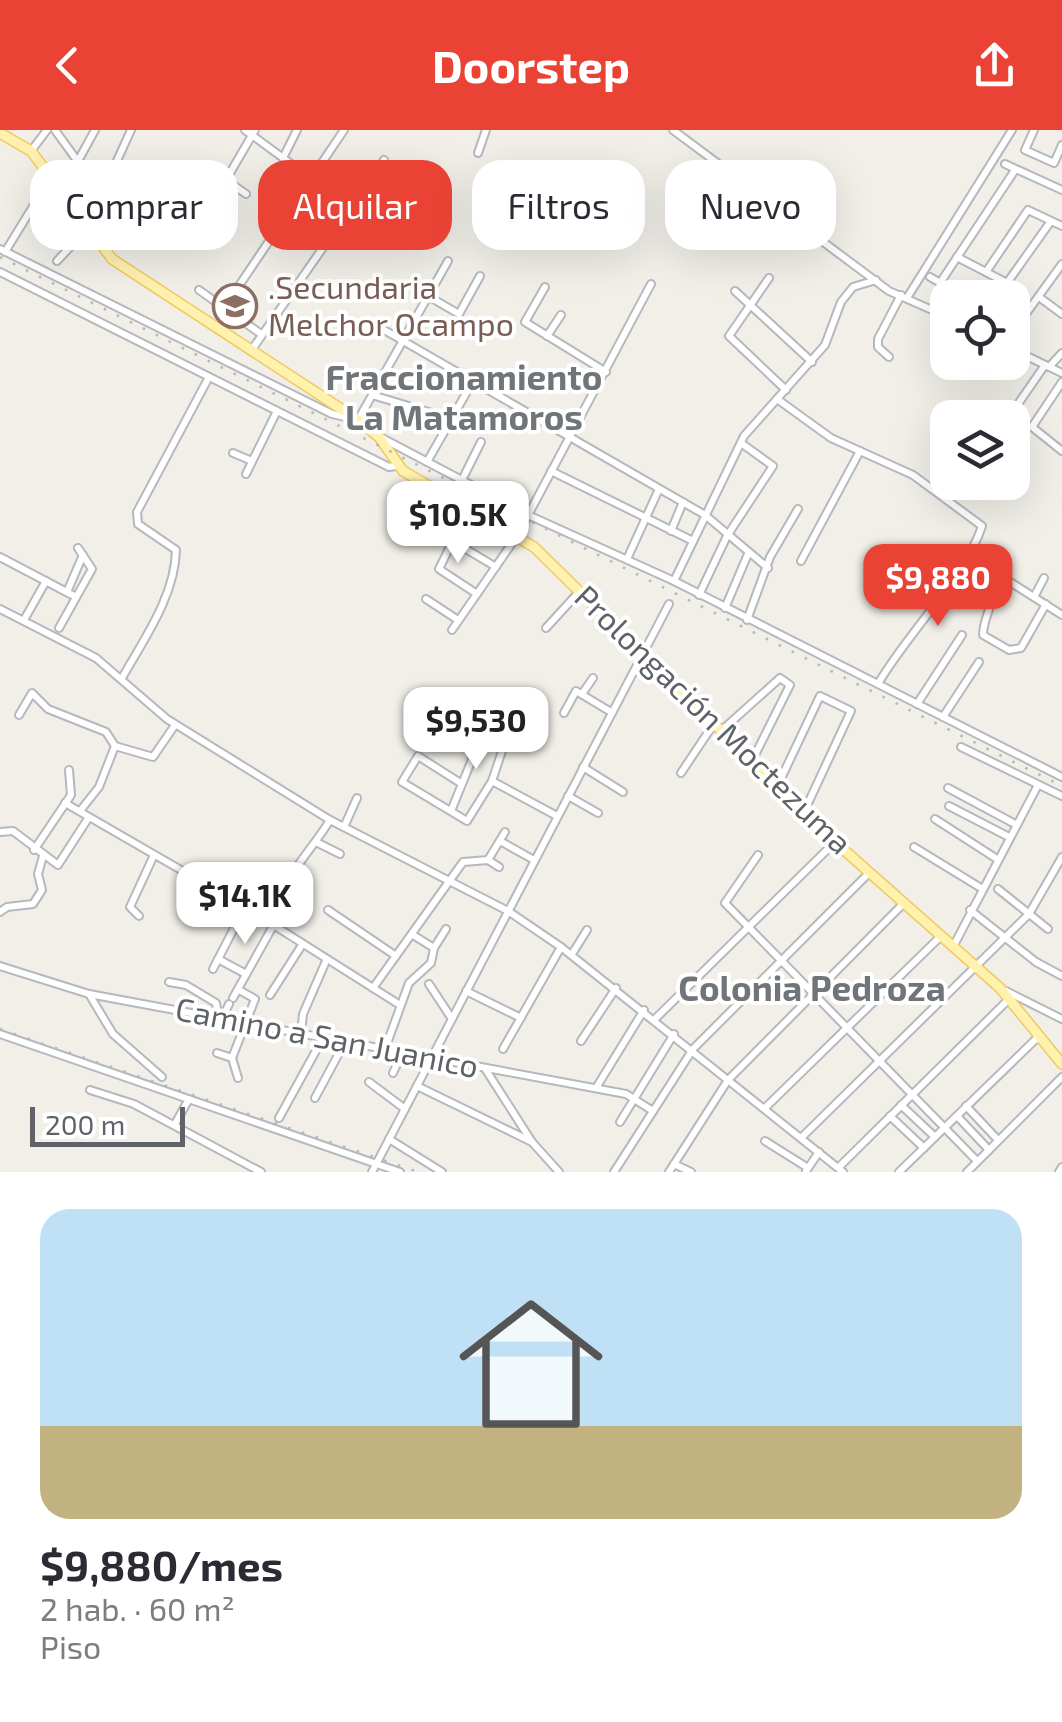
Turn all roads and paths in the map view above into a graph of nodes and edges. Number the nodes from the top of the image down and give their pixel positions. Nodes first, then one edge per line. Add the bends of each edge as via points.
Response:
1 (95, 130) edge
2 (132, 130) edge
3 (296, 130) edge
4 (344, 130) edge
5 (486, 130) edge
6 (672, 130) edge
7 (1012, 130) edge
8 (1034, 130) edge
9 (55, 131) edge
10 (251, 132) edge
11 (0, 133) edge
12 (1062, 145) edge
13 (31, 152) junction
14 (478, 153) dead end
15 (283, 158) junction
16 (37, 160) edge
17 (77, 160) edge
18 (79, 160) edge
19 (114, 160) edge
20 (286, 160) edge
21 (324, 160) edge
22 (1005, 164) dead end
23 (1016, 170) junction
24 (1062, 190) edge
25 (246, 194) dead end
26 (30, 215) edge
27 (1052, 221) junction
28 (1062, 226) edge
29 (65, 250) edge
30 (108, 250) edge
31 (263, 250) edge
32 (319, 250) edge
33 (3, 251) edge
34 (957, 258) junction
35 (56, 260) dead end
36 (448, 261) dead end
37 (1062, 264) edge
38 (0, 272) edge
39 (986, 272) junction
40 (480, 276) dead end
41 (930, 277) dead end
42 (769, 278) dead end
43 (876, 280) junction
44 (935, 280) edge
45 (942, 280) edge
46 (651, 284) dead end
47 (545, 286) dead end
48 (199, 290) dead end
49 (735, 291) dead end
50 (428, 296) junction
51 (904, 296) junction
52 (211, 298) junction
53 (1038, 298) junction
54 (750, 307) junction
55 (224, 308) junction
56 (930, 308) edge
57 (1030, 308) edge
58 (561, 314) dead end
59 (1062, 314) edge
60 (197, 318) junction
61 (379, 327) dead end
62 (261, 334) junction
63 (547, 336) junction
64 (403, 340) junction
65 (250, 352) junction
66 (1062, 353) edge
67 (888, 358) dead end
68 (1030, 358) edge
69 (812, 362) junction
70 (1047, 366) junction
71 (606, 372) junction
72 (1062, 373) edge
73 (209, 377) junction
74 (473, 381) junction
75 (1062, 382) edge
76 (786, 390) junction
77 (372, 395) junction
78 (777, 399) junction
79 (1021, 400) edge
80 (276, 413) junction
81 (452, 419) junction
82 (358, 420) junction
83 (379, 437) junction
84 (570, 437) junction
85 (481, 442) dead end
86 (741, 443) junction
87 (860, 451) junction
88 (1062, 451) edge
89 (233, 452) dead end
90 (252, 461) junction
91 (427, 462) junction
92 (396, 466) junction
93 (552, 472) junction
94 (246, 474) dead end
95 (462, 480) junction
96 (660, 488) junction
97 (684, 502) junction
98 (469, 507) junction
99 (798, 509) dead end
100 (528, 515) junction
101 (706, 515) junction
102 (646, 518) junction
103 (671, 531) junction
104 (439, 533) dead end
105 (517, 536) junction
106 (727, 536) junction
107 (453, 541) junction
108 (693, 541) junction
109 (748, 554) junction
110 (966, 554) junction
111 (0, 557) edge
112 (627, 559) junction
113 (801, 561) dead end
114 (496, 567) junction
115 (768, 568) junction
116 (957, 568) junction
117 (1044, 578) dead end
118 (46, 581) junction
119 (674, 581) junction
120 (581, 590) junction
121 (67, 592) junction
122 (477, 594) junction
123 (699, 595) junction
124 (76, 597) junction
125 (1034, 597) junction
126 (426, 599) dead end
127 (669, 604) dead end
128 (1046, 604) junction
129 (725, 608) junction
130 (0, 609) edge
131 (1061, 612) edge
132 (24, 620) junction
133 (458, 620) junction
134 (747, 620) junction
135 (59, 628) dead end
136 (546, 628) dead end
137 (452, 630) dead end
138 (962, 635) dead end
139 (641, 654) junction
140 (979, 662) dead end
141 (122, 678) junction
142 (593, 678) dead end
143 (878, 684) junction
144 (582, 694) junction
145 (917, 704) junction
146 (611, 712) junction
147 (564, 713) dead end
148 (19, 715) dead end
149 (943, 717) junction
150 (175, 724) junction
151 (717, 728) junction
152 (115, 746) junction
153 (961, 747) dead end
154 (751, 762) junction
155 (583, 767) junction
156 (69, 770) dead end
157 (680, 772) dead end
158 (1061, 774) edge
159 (492, 781) junction
160 (462, 784) junction
161 (1038, 785) junction
162 (778, 787) junction
163 (948, 788) dead end
164 (622, 792) dead end
165 (568, 796) junction
166 (1062, 796) edge
167 (357, 798) dead end
168 (65, 803) junction
169 (949, 806) dead end
170 (80, 811) junction
171 (451, 811) junction
172 (804, 812) junction
173 (598, 813) dead end
174 (90, 816) junction
175 (557, 816) junction
176 (936, 819) dead end
177 (330, 820) junction
178 (1016, 824) junction
179 (344, 826) junction
180 (0, 832) edge
181 (505, 832) dead end
182 (1009, 837) junction
183 (500, 841) junction
184 (316, 842) junction
185 (835, 842) junction
186 (914, 847) dead end
187 (34, 850) junction
188 (340, 854) dead end
189 (154, 855) junction
190 (758, 855) dead end
191 (43, 856) junction
192 (1062, 857) edge
193 (997, 859) junction
194 (488, 860) junction
195 (534, 860) junction
196 (500, 866) dead end
197 (869, 873) junction
198 (448, 881) junction
199 (982, 888) junction
200 (998, 889) dead end
201 (903, 904) junction
202 (245, 907) junction
203 (328, 910) dead end
204 (970, 910) junction
205 (508, 911) junction
206 (0, 912) edge
207 (1029, 914) junction
208 (139, 916) dead end
209 (274, 926) junction
210 (748, 927) junction
211 (446, 929) dead end
212 (1048, 929) dead end
213 (587, 930) dead end
214 (413, 935) junction
215 (941, 936) junction
216 (1004, 939) junction
217 (302, 945) junction
218 (561, 947) junction
219 (953, 947) junction
220 (434, 948) junction
221 (571, 954) junction
222 (396, 956) junction
223 (780, 959) junction
224 (218, 960) junction
225 (326, 961) junction
226 (0, 966) edge
227 (974, 967) junction
228 (212, 970) dead end
229 (246, 974) junction
230 (1062, 976) edge
231 (169, 982) dead end
232 (428, 984) dead end
233 (373, 988) junction
234 (616, 988) junction
235 (1000, 988) junction
236 (239, 990) junction
237 (466, 991) junction
238 (813, 993) junction
239 (90, 994) junction
240 (270, 994) dead end
241 (1008, 1000) junction
242 (400, 1005) junction
243 (644, 1010) junction
244 (220, 1016) junction
245 (452, 1018) junction
246 (521, 1018) junction
247 (654, 1019) junction
248 (1062, 1019) edge
249 (244, 1022) junction
250 (846, 1028) junction
251 (300, 1033) junction
252 (0, 1034) edge
253 (674, 1034) junction
254 (1038, 1037) junction
255 (323, 1038) junction
256 (581, 1041) dead end
257 (345, 1042) junction
258 (503, 1049) dead end
259 (692, 1049) junction
260 (385, 1050) junction
261 (217, 1053) dead end
262 (402, 1053) junction
263 (232, 1058) junction
264 (431, 1058) junction
265 (879, 1060) junction
266 (1062, 1064) edge
267 (486, 1069) junction
268 (394, 1073) dead end
269 (162, 1077) dead end
270 (1062, 1077) edge
271 (238, 1078) dead end
272 (728, 1080) junction
273 (369, 1082) dead end
274 (416, 1086) junction
275 (596, 1088) junction
276 (90, 1090) dead end
277 (912, 1094) junction
278 (189, 1098) junction
279 (315, 1098) dead end
280 (634, 1098) junction
281 (901, 1105) junction
282 (966, 1106) junction
283 (765, 1108) junction
284 (405, 1109) junction
285 (653, 1111) junction
286 (890, 1116) junction
287 (957, 1116) junction
288 (279, 1118) dead end
289 (620, 1122) dead end
290 (175, 1124) junction
291 (944, 1128) junction
292 (802, 1137) junction
293 (935, 1137) junction
294 (389, 1138) junction
295 (998, 1140) junction
296 (765, 1141) dead end
297 (532, 1142) junction
298 (924, 1148) junction
299 (989, 1150) junction
300 (819, 1152) junction
301 (978, 1161) junction
302 (373, 1169) edge
303 (672, 1170) edge
304 (806, 1170) edge
305 (841, 1170) edge
306 (261, 1172) edge
307 (400, 1172) edge
308 (441, 1172) edge
309 (559, 1172) edge
310 (614, 1172) edge
311 (691, 1172) edge
312 (900, 1172) edge
313 (966, 1172) edge

1 - 18 street
2 - 19 street
3 - 15 street
4 - 21 street
5 - 14 street
6 - 43 street
7 - 51 street
8 - 12 street via 1024,150 1054,163
9 - 13 street
9 - 17 street
10 - 15 street
10 - 25 street via 226,180
11 - 13 main road
13 - 16 main road
15 - 20 street
22 - 23 street
23 - 24 street
23 - 34 street
26 - 33 street
27 - 28 street
27 - 39 street via 1007,283
27 - 39 street via 1028,210
29 - 35 street
30 - 60 main road
31 - 55 street
32 - 62 street
33 - 82 street via 332,414
34 - 39 street
34 - 45 street
36 - 50 street
37 - 53 street
38 - 73 street, Prolongación Moctezuma
40 - 50 street via 458,314
41 - 44 street
42 - 54 street
43 - 51 street
43 - 69 street via 853,287 840,302
46 - 71 street
47 - 63 street via 524,322
48 - 52 street
49 - 54 street
50 - 64 street
51 - 56 street
51 - 67 street via 878,340
52 - 55 street
52 - 60 street
53 - 57 street
53 - 59 street
54 - 69 street
54 - 76 street via 732,328 731,343
55 - 62 street
58 - 63 street
60 - 65 main road
61 - 64 street
62 - 65 street
63 - 71 street
64 - 74 street
64 - 77 street
65 - 82 main road
66 - 70 street
68 - 70 street
69 - 76 street
70 - 72 street
70 - 79 street
71 - 84 street
73 - 80 street, Prolongación Moctezuma
73 - 141 street via 137,512 138,524 176,550 176,559 166,598
74 - 81 street
74 - 84 street
75 - 88 street via 1032,427
76 - 78 street
77 - 81 street
77 - 82 street
78 - 86 street
78 - 87 street
80 - 90 street
80 - 92 street, Prolongación Moctezuma
81 - 91 street
82 - 83 main road
83 - 91 street
83 - 92 main road
84 - 93 street
84 - 96 street
85 - 95 street
86 - 101 street
86 - 106 street via 774,466
87 - 110 street via 913,475 978,520 980,532
87 - 113 street
89 - 90 street
90 - 94 street
91 - 95 street
92 - 98 main road, Prolongación Moctezuma
93 - 100 street
93 - 102 street
95 - 100 street
96 - 97 street
96 - 102 street
97 - 101 street
97 - 103 street
98 - 105 main road, Prolongación Moctezuma
98 - 107 street
99 - 115 street
100 - 105 street
100 - 112 street
101 - 106 street
101 - 108 street
102 - 103 street
102 - 112 street
103 - 108 street
104 - 107 street
105 - 114 street
105 - 120 main road, Prolongación Moctezuma
106 - 109 street
106 - 123 street
107 - 114 street
107 - 122 street via 439,568
108 - 119 street
109 - 115 street
109 - 129 street
110 - 116 street
110 - 125 street
111 - 118 street
112 - 119 street
114 - 122 street
115 - 134 street
116 - 128 street via 988,586 991,610 983,635 1009,650 1021,648
116 - 143 street
117 - 125 street
118 - 121 street
118 - 132 street
119 - 123 street
120 - 136 street
120 - 139 main road, Prolongación Moctezuma
121 - 124 street
121 - 124 street via 80,552 92,570
122 - 133 street
123 - 129 street
124 - 135 street
125 - 128 street
126 - 133 street
127 - 139 street
128 - 131 street
129 - 134 street
130 - 132 street
132 - 141 street
133 - 137 street
134 - 143 street
138 - 145 street
139 - 146 street
139 - 151 main road, Prolongación Moctezuma
140 - 149 street
141 - 150 street
142 - 144 street
143 - 145 street
144 - 146 street
144 - 147 street via 576,691
145 - 149 street
146 - 155 street
148 - 152 street via 32,693 48,708 106,732
149 - 158 street
150 - 152 street via 153,756
150 - 177 street
151 - 154 main road, Prolongación Moctezuma
151 - 154 street via 780,678 790,685
151 - 157 street
152 - 170 street via 99,787
153 - 161 street
154 - 162 main road, Prolongación Moctezuma
155 - 164 street
155 - 165 street
156 - 168 street via 72,788
159 - 160 street via 508,733 486,724
159 - 171 street via 468,821
159 - 175 street
160 - 171 street
160 - 171 street via 418,756 402,782
161 - 166 street
161 - 178 street
162 - 172 main road, Prolongación Moctezuma
162 - 172 street via 820,696 851,711
163 - 178 street
165 - 173 street
165 - 175 street
167 - 179 street
168 - 170 street
168 - 187 street
169 - 182 street
170 - 174 street
172 - 185 main road, Prolongación Moctezuma
174 - 189 street
174 - 191 street via 58,865
175 - 195 street
176 - 193 street
177 - 179 street
177 - 184 street
178 - 182 street
179 - 198 street
180 - 187 street via 13,832
181 - 183 street
182 - 193 street
183 - 194 street
183 - 195 street
184 - 188 street
184 - 209 street via 293,872 273,913
185 - 197 main road, Prolongación Moctezuma
185 - 210 street
186 - 199 street
187 - 191 street
189 - 202 street
189 - 208 street via 130,907
190 - 210 street via 725,903
191 - 206 street via 42,890 33,904
192 - 207 street
193 - 199 street
194 - 196 street
194 - 198 street via 466,860
195 - 205 street
197 - 201 main road, Prolongación Moctezuma
197 - 223 street
198 - 205 street
198 - 214 street
199 - 204 street
200 - 207 street
201 - 215 main road, Prolongación Moctezuma
201 - 238 street
202 - 209 street
202 - 224 street
203 - 222 street
204 - 216 street
204 - 219 street
205 - 218 street
205 - 237 street
207 - 212 street
207 - 216 street
209 - 217 street
209 - 229 street
210 - 223 street
210 - 247 street
211 - 220 street
213 - 221 street
214 - 220 street
214 - 222 street
215 - 219 main road, Prolongación Moctezuma
215 - 250 street
216 - 227 street
216 - 230 street
217 - 225 street
217 - 240 street
218 - 221 street
218 - 246 street
219 - 227 main road, Prolongación Moctezuma
220 - 242 street via 431,964 411,979
221 - 234 street
222 - 233 street
223 - 238 street
223 - 259 street
224 - 228 street
224 - 229 street
225 - 233 street
225 - 251 street
226 - 239 street, Camino a San Juanico
227 - 235 main road, Prolongación Moctezuma
227 - 265 street
229 - 236 street
231 - 244 street via 207,996
232 - 245 street
233 - 242 street
234 - 243 street
234 - 256 street
235 - 241 main road, Prolongación Moctezuma
235 - 248 street
236 - 244 street
236 - 249 street via 255,999
237 - 245 street
237 - 246 street
238 - 250 street
238 - 272 street
239 - 244 street, Camino a San Juanico
239 - 269 street via 112,1034
241 - 254 main road, Prolongación Moctezuma
241 - 277 street
242 - 260 street
243 - 247 street
243 - 275 street
244 - 249 street, Camino a San Juanico
245 - 264 street
246 - 258 street
247 - 253 street
249 - 251 street, Camino a San Juanico
249 - 263 street
250 - 265 street
250 - 283 street
251 - 255 street, Camino a San Juanico
252 - 278 street
253 - 259 street
253 - 280 street
254 - 266 main road, Prolongación Moctezuma
254 - 282 street
255 - 257 street, Camino a San Juanico
255 - 288 street
257 - 260 street, Camino a San Juanico
257 - 279 street
259 - 272 street
259 - 285 street
260 - 262 street, Camino a San Juanico
261 - 263 street
262 - 264 street, Camino a San Juanico
262 - 268 street
263 - 271 street
264 - 267 street, Camino a San Juanico
264 - 274 street
265 - 277 street
265 - 292 street
267 - 275 street, Camino a San Juanico
267 - 297 street
270 - 295 street
272 - 283 street
272 - 303 street
273 - 284 street
274 - 284 street
274 - 297 street
275 - 280 street, Camino a San Juanico
276 - 290 street
277 - 281 street
277 - 291 street
278 - 290 street
278 - 302 street
280 - 285 street, Camino a San Juanico
280 - 289 street
281 - 286 street
281 - 293 street
282 - 287 street
282 - 295 street
283 - 292 street
284 - 294 street
285 - 310 street
286 - 298 street
286 - 305 street
287 - 291 street
287 - 299 street
290 - 306 street
291 - 293 street
291 - 301 street
292 - 300 street
293 - 298 street
294 - 302 street
294 - 308 street
295 - 299 street
296 - 304 street
297 - 309 street
298 - 312 street
299 - 301 street
300 - 304 street
300 - 305 street
301 - 313 street
302 - 307 street
303 - 311 street

